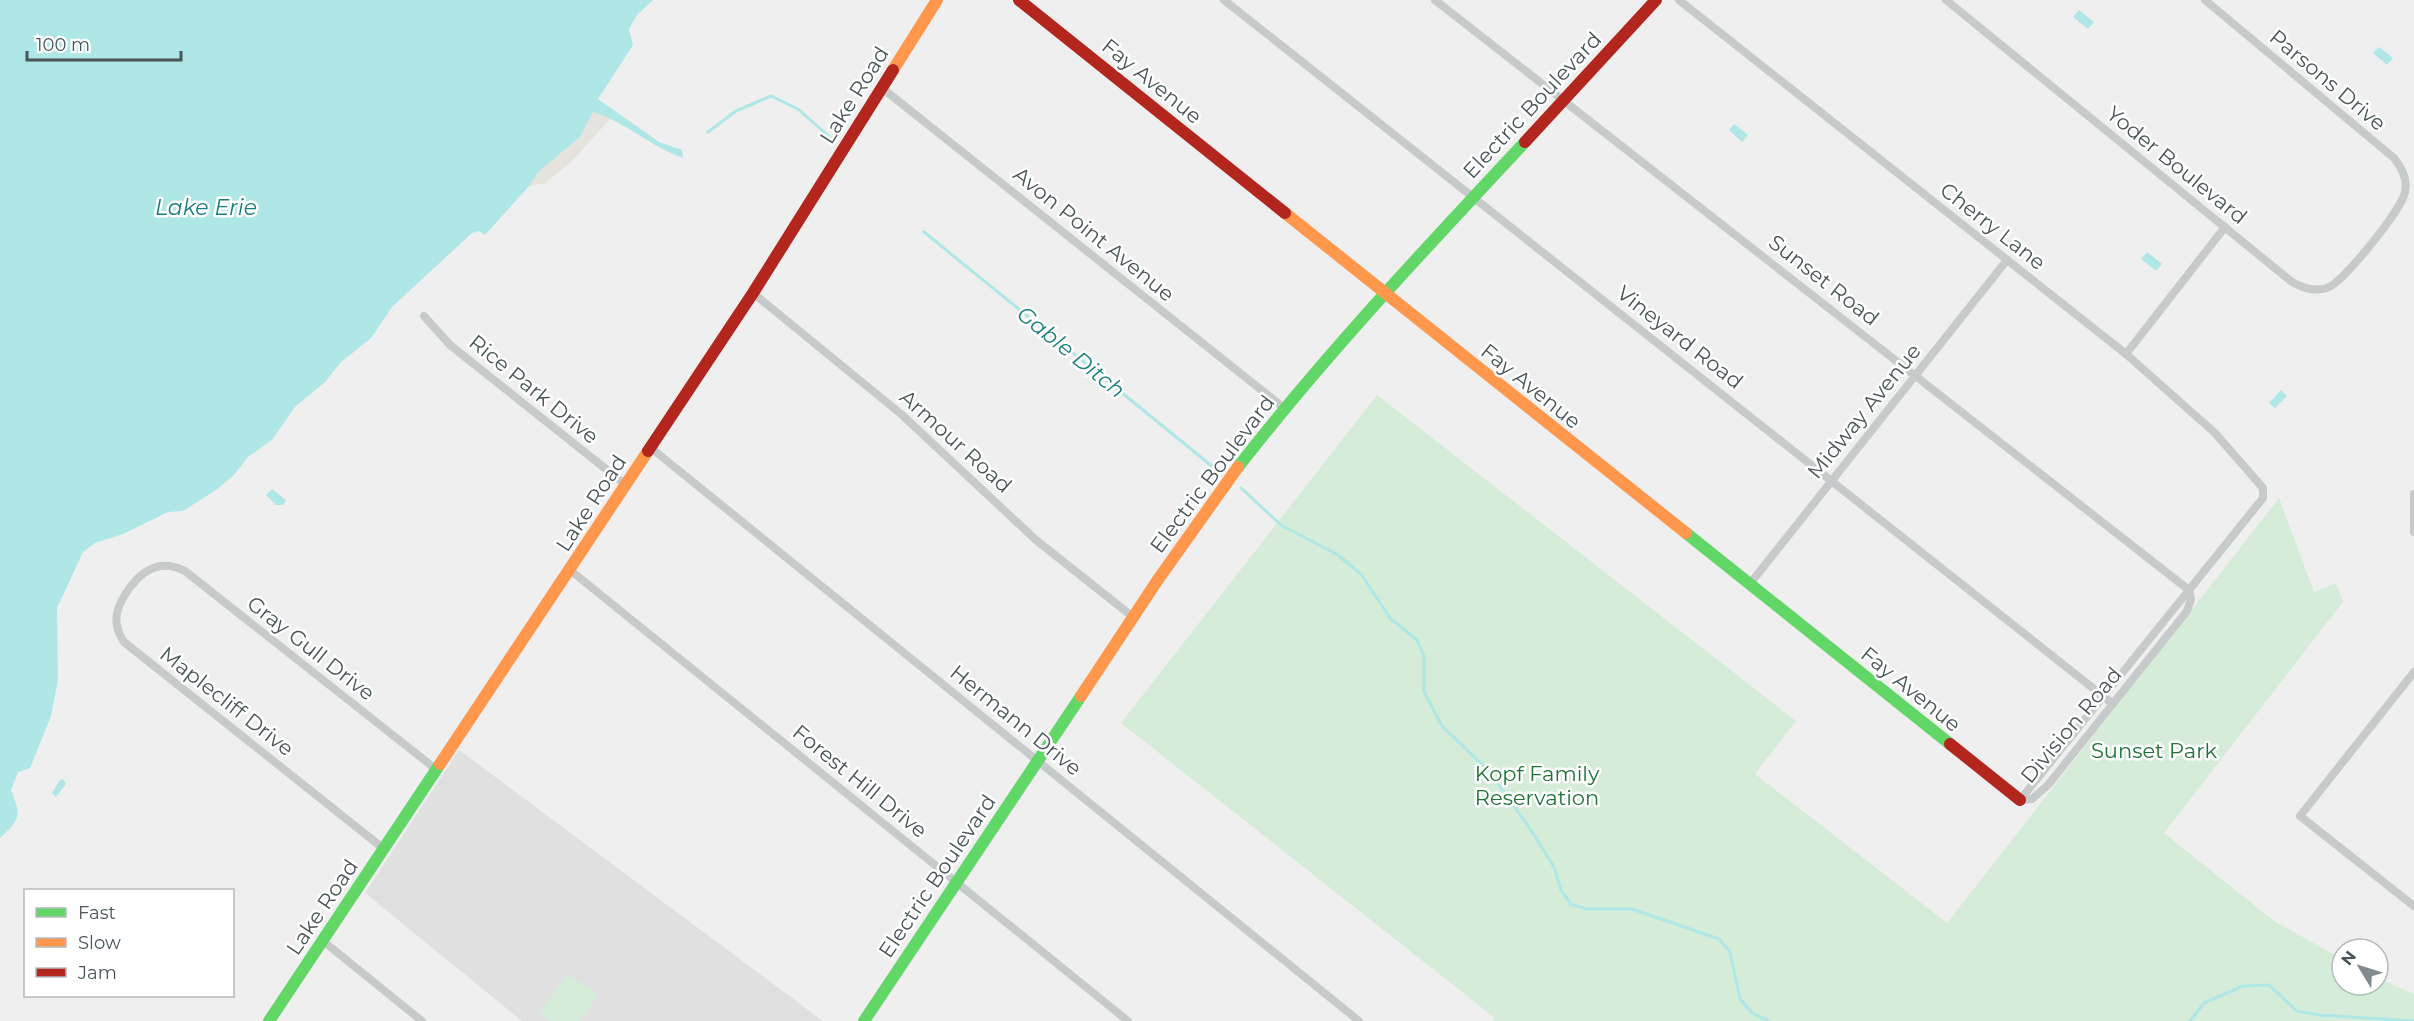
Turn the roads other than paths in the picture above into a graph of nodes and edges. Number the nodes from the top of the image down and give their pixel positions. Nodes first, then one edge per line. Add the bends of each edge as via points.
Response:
1 (937, 0) edge
2 (1019, 0) edge
3 (1224, 0) edge
4 (1436, 0) edge
5 (1656, 0) edge
6 (1679, 0) edge
7 (1946, 0) edge
8 (2205, 0) edge
9 (882, 88) junction
10 (1563, 100) junction
11 (1473, 197) junction
12 (2225, 227) junction
13 (2382, 228) joint
14 (2007, 260) junction
15 (1385, 292) junction
16 (753, 293) junction
17 (424, 316) dead end
18 (2126, 354) junction
19 (1916, 375) junction
20 (1284, 408) junction
21 (651, 448) junction
22 (1832, 481) junction
23 (626, 485) junction
24 (2414, 494) edge
25 (2263, 498) joint
26 (2414, 532) edge
27 (159, 566) joint
28 (570, 570) junction
29 (1749, 585) junction
30 (2189, 590) junction
31 (1133, 617) junction
32 (2414, 672) edge
33 (2103, 696) junction
34 (2113, 704) junction
35 (1037, 760) junction
36 (437, 770) junction
37 (2020, 800) junction
38 (384, 849) junction
39 (956, 882) junction
40 (2414, 906) edge
41 (323, 941) junction
42 (269, 1021) edge
43 (422, 1021) edge
44 (864, 1021) edge
45 (1128, 1021) edge
46 (1359, 1021) edge

1 - 9 street, Lake Road
2 - 15 street, Fay Avenue
3 - 11 street, Vineyard Road
4 - 10 street, Sunset Road
5 - 10 street, Electric Boulevard
6 - 14 street, Cherry Lane
7 - 12 street, Yoder Boulevard
8 - 13 street, Parsons Drive via 2400,166 2405,194
9 - 16 street, Lake Road
9 - 20 street, Avon Point Avenue
10 - 11 street, Electric Boulevard
10 - 19 street, Sunset Road
11 - 15 street, Electric Boulevard
11 - 22 street, Vineyard Road
12 - 13 street, Yoder Boulevard via 2292,282 2310,290 2329,288 2342,279
12 - 18 street
14 - 18 street, Cherry Lane
14 - 19 street, Midway Avenue
15 - 20 street, Electric Boulevard
15 - 29 street, Fay Avenue
16 - 21 street, Lake Road
16 - 31 street, Armour Road via 901,414 1036,540
17 - 23 street, Rice Park Drive via 450,345
18 - 25 street, Cherry Lane via 2215,433 2263,488
19 - 22 street, Midway Avenue
19 - 30 street, Sunset Road
20 - 31 street, Electric Boulevard
21 - 23 street, Lake Road
21 - 35 street, Hermann Drive
22 - 29 street, Midway Avenue
22 - 33 street, Vineyard Road
23 - 28 street, Lake Road
24 - 26 street
25 - 30 street, Division Road
27 - 36 street, Gray Gull Drive via 185,571
27 - 38 street, Maplecliff Drive via 142,574 117,607 116,625 124,642
28 - 36 street, Lake Road
28 - 39 street, Forest Hill Drive
29 - 37 street, Fay Avenue
30 - 33 street, Division Road
30 - 34 street, Division Road via 2187,611
31 - 35 street, Electric Boulevard
32 - 40 street via 2300,816
33 - 34 street, Vineyard Road
33 - 37 street, Division Road
34 - 37 street, Division Road via 2048,785 2032,799
35 - 39 street, Electric Boulevard
35 - 46 street, Hermann Drive
36 - 38 street, Lake Road
38 - 41 street, Lake Road
39 - 44 street, Electric Boulevard
39 - 45 street, Forest Hill Drive
41 - 42 street, Lake Road
41 - 43 street

